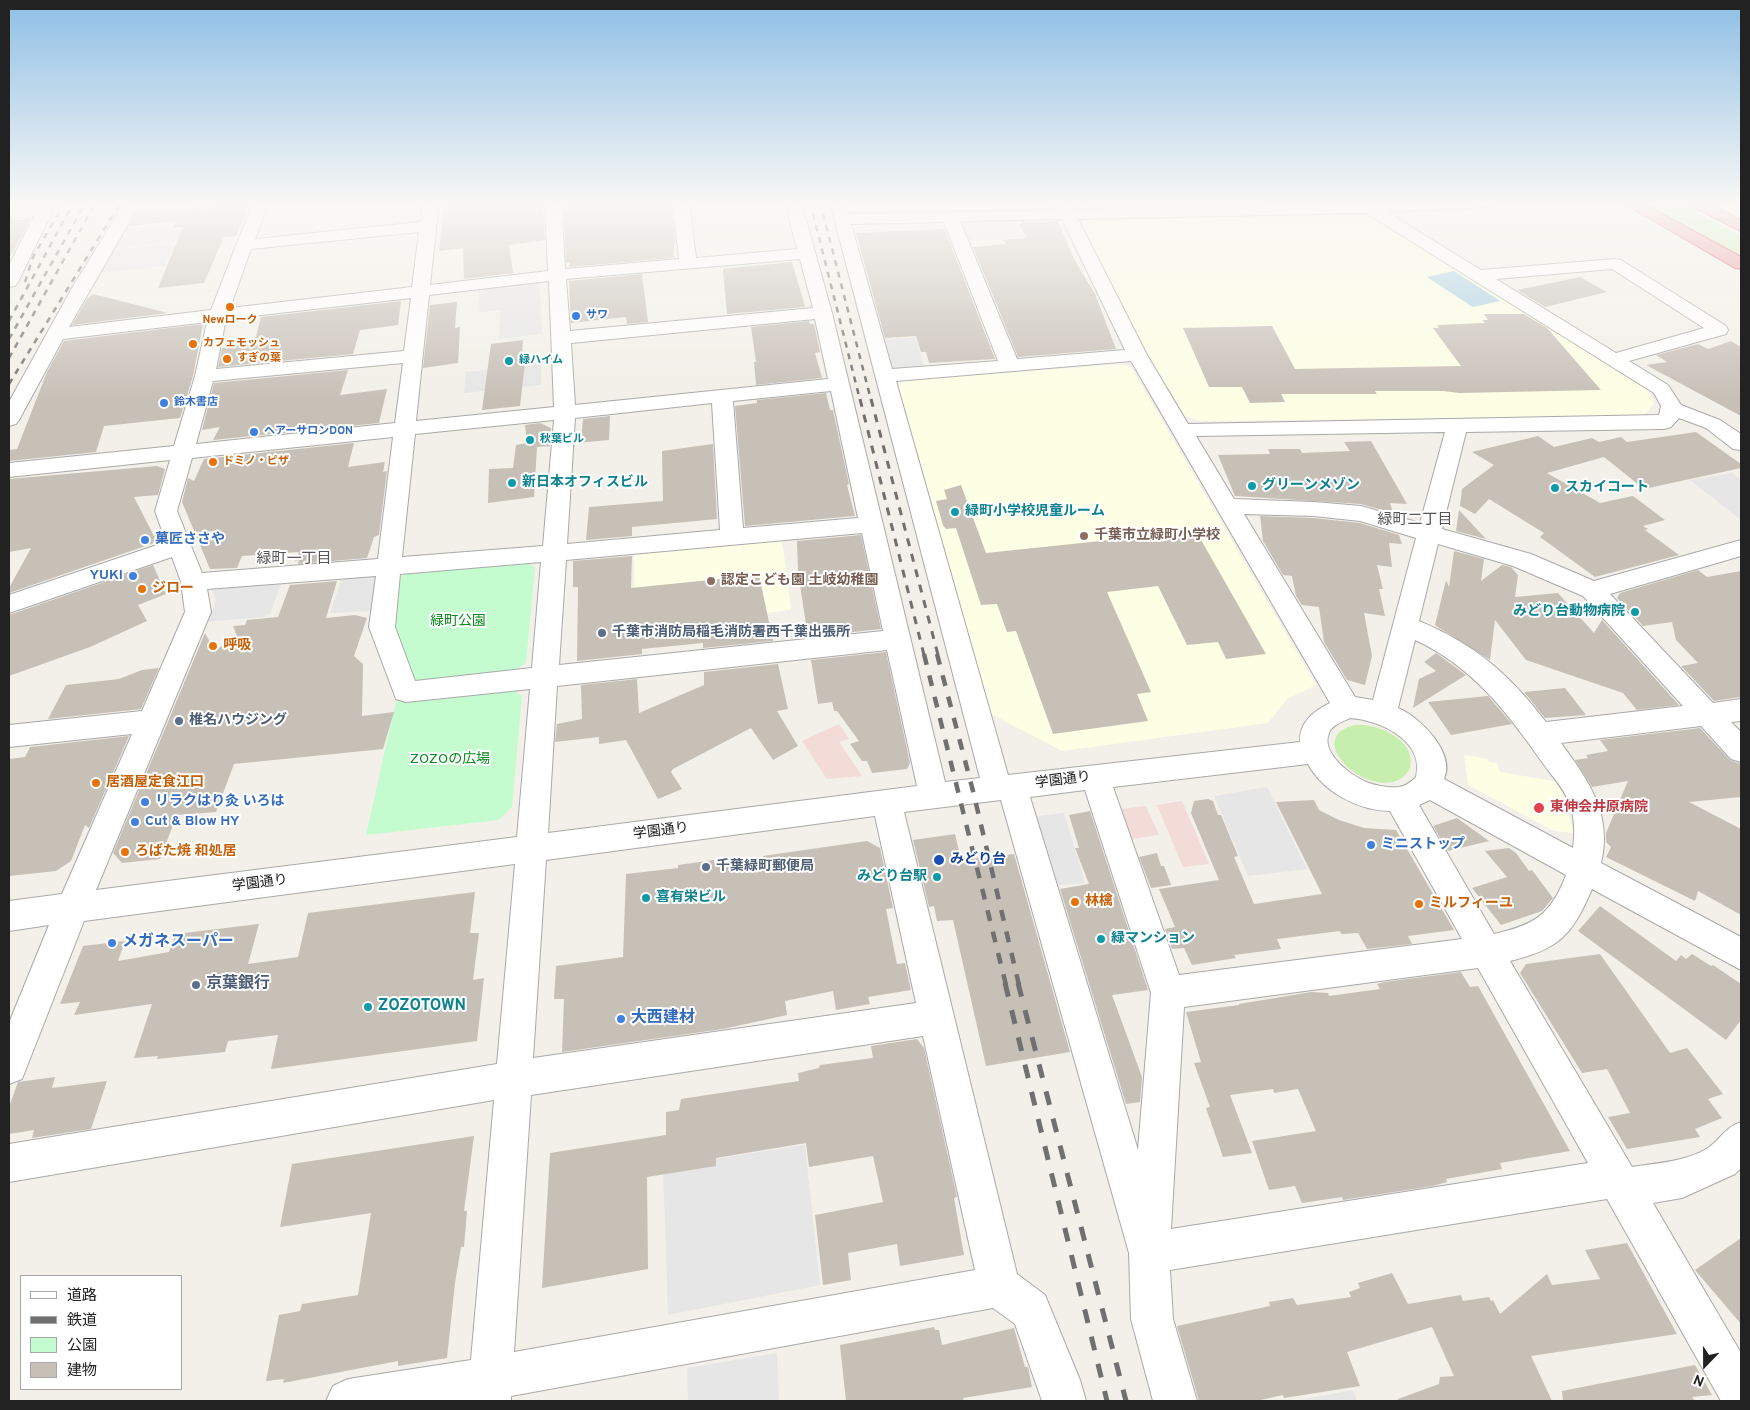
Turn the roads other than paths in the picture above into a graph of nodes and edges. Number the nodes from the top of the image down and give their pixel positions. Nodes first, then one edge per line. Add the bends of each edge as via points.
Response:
1 (94, 268) edge
2 (236, 268) edge
3 (423, 268) edge
4 (557, 268) edge
5 (636, 268) edge
6 (811, 268) edge
7 (855, 268) edge
8 (971, 268) edge
9 (1094, 268) edge
10 (1466, 268) edge
11 (1568, 268) edge
12 (1621, 268) edge
13 (557, 275) junction
14 (1478, 275) junction
15 (420, 291) junction
16 (823, 313) junction
17 (218, 315) junction
18 (56, 334) junction
19 (561, 338) junction
20 (1137, 355) junction
21 (412, 356) junction
22 (1614, 359) junction
23 (1010, 366) junction
24 (205, 376) junction
25 (884, 376) junction
26 (838, 384) junction
27 (722, 396) junction
28 (1673, 409) junction
29 (565, 412) junction
30 (9, 420) edge
31 (1457, 426) junction
32 (406, 429) junction
33 (1181, 430) junction
34 (1741, 444) edge
35 (184, 452) junction
36 (9, 470) edge
37 (1226, 506) junction
38 (872, 524) junction
39 (1430, 534) junction
40 (732, 537) junction
41 (180, 546) junction
42 (1741, 548) edge
43 (554, 553) junction
44 (388, 567) junction
45 (193, 582) junction
46 (1592, 590) junction
47 (9, 604) edge
48 (1406, 626) junction
49 (898, 639) junction
50 (545, 678) junction
51 (1346, 707) junction
52 (1741, 710) edge
53 (1383, 713) junction
54 (1707, 714) junction
55 (152, 721) junction
56 (1540, 734) junction
57 (9, 736) edge
58 (1741, 751) edge
59 (1314, 752) junction
60 (1095, 777) junction
61 (1005, 787) junction
62 (1413, 792) junction
63 (934, 797) junction
64 (887, 804) junction
65 (531, 850) junction
66 (1585, 869) junction
67 (73, 908) junction
68 (9, 916) edge
69 (1486, 951) junction
70 (1741, 954) edge
71 (1168, 993) junction
72 (936, 1017) junction
73 (9, 1066) edge
74 (514, 1080) junction
75 (1741, 1141) edge
76 (9, 1162) edge
77 (1619, 1183) junction
78 (1149, 1252) junction
79 (998, 1286) junction
80 (490, 1390) edge
81 (1741, 1394) edge
82 (348, 1401) edge
83 (1064, 1401) edge
84 (1175, 1401) edge

1 - 18 street
2 - 17 street
3 - 15 street
4 - 13 street
5 - 13 street
6 - 16 street
7 - 25 street
8 - 23 street
9 - 20 street
10 - 14 street
11 - 14 street
12 - 22 street via 1719,330
13 - 15 street
13 - 19 street
14 - 22 street
15 - 17 street
15 - 21 street
16 - 19 street
16 - 26 street
17 - 18 street
17 - 24 street
18 - 30 street
19 - 29 street
20 - 23 street
20 - 33 street
21 - 24 street
21 - 32 street
22 - 28 street via 1661,389 1670,399
23 - 25 street
24 - 35 street
25 - 61 street
26 - 27 street
26 - 38 street
27 - 29 street
27 - 40 street
28 - 31 street via 1664,422
28 - 34 street via 1712,424
29 - 32 street
29 - 43 street
31 - 33 street
31 - 39 street
32 - 35 street
32 - 44 street
33 - 37 street
35 - 36 street
35 - 41 street via 166,511
37 - 39 street via 1361,514
37 - 51 street
38 - 40 street
38 - 49 street
39 - 46 street via 1522,560
39 - 48 street
40 - 43 street
41 - 45 street
41 - 47 street
42 - 46 street
43 - 44 street
43 - 50 street
44 - 45 street
44 - 50 street via 382,627 406,692
45 - 55 street via 198,612
46 - 54 street
48 - 53 street
48 - 56 street via 1462,652 1486,670
49 - 50 street
49 - 63 street
50 - 65 street
51 - 53 street
51 - 59 street via 1323,716 1315,726 1312,738
52 - 54 street
53 - 62 street via 1413,731 1425,744 1432,759 1432,772
54 - 56 street
54 - 58 street
55 - 57 street
55 - 67 street
56 - 66 street via 1579,791 1587,811 1590,833
59 - 60 street, 学園通り
59 - 62 street via 1338,782 1357,792 1378,799
60 - 61 street, 学園通り
60 - 71 street
61 - 63 street, 学園通り
61 - 78 street
62 - 66 street
62 - 69 street
63 - 64 street, 学園通り
64 - 65 street, 学園通り
64 - 72 street
65 - 67 street, 学園通り
65 - 74 street
66 - 69 street via 1556,925 1534,941
66 - 70 street
67 - 68 street, 学園通り
67 - 73 street
69 - 71 street
69 - 77 street
71 - 78 street
72 - 74 street
72 - 79 street
74 - 76 street
74 - 80 street
75 - 77 street via 1722,1161 1682,1178
77 - 78 street
77 - 81 street
78 - 84 street via 1152,1319
79 - 80 street
79 - 83 street via 1030,1310
80 - 82 street

